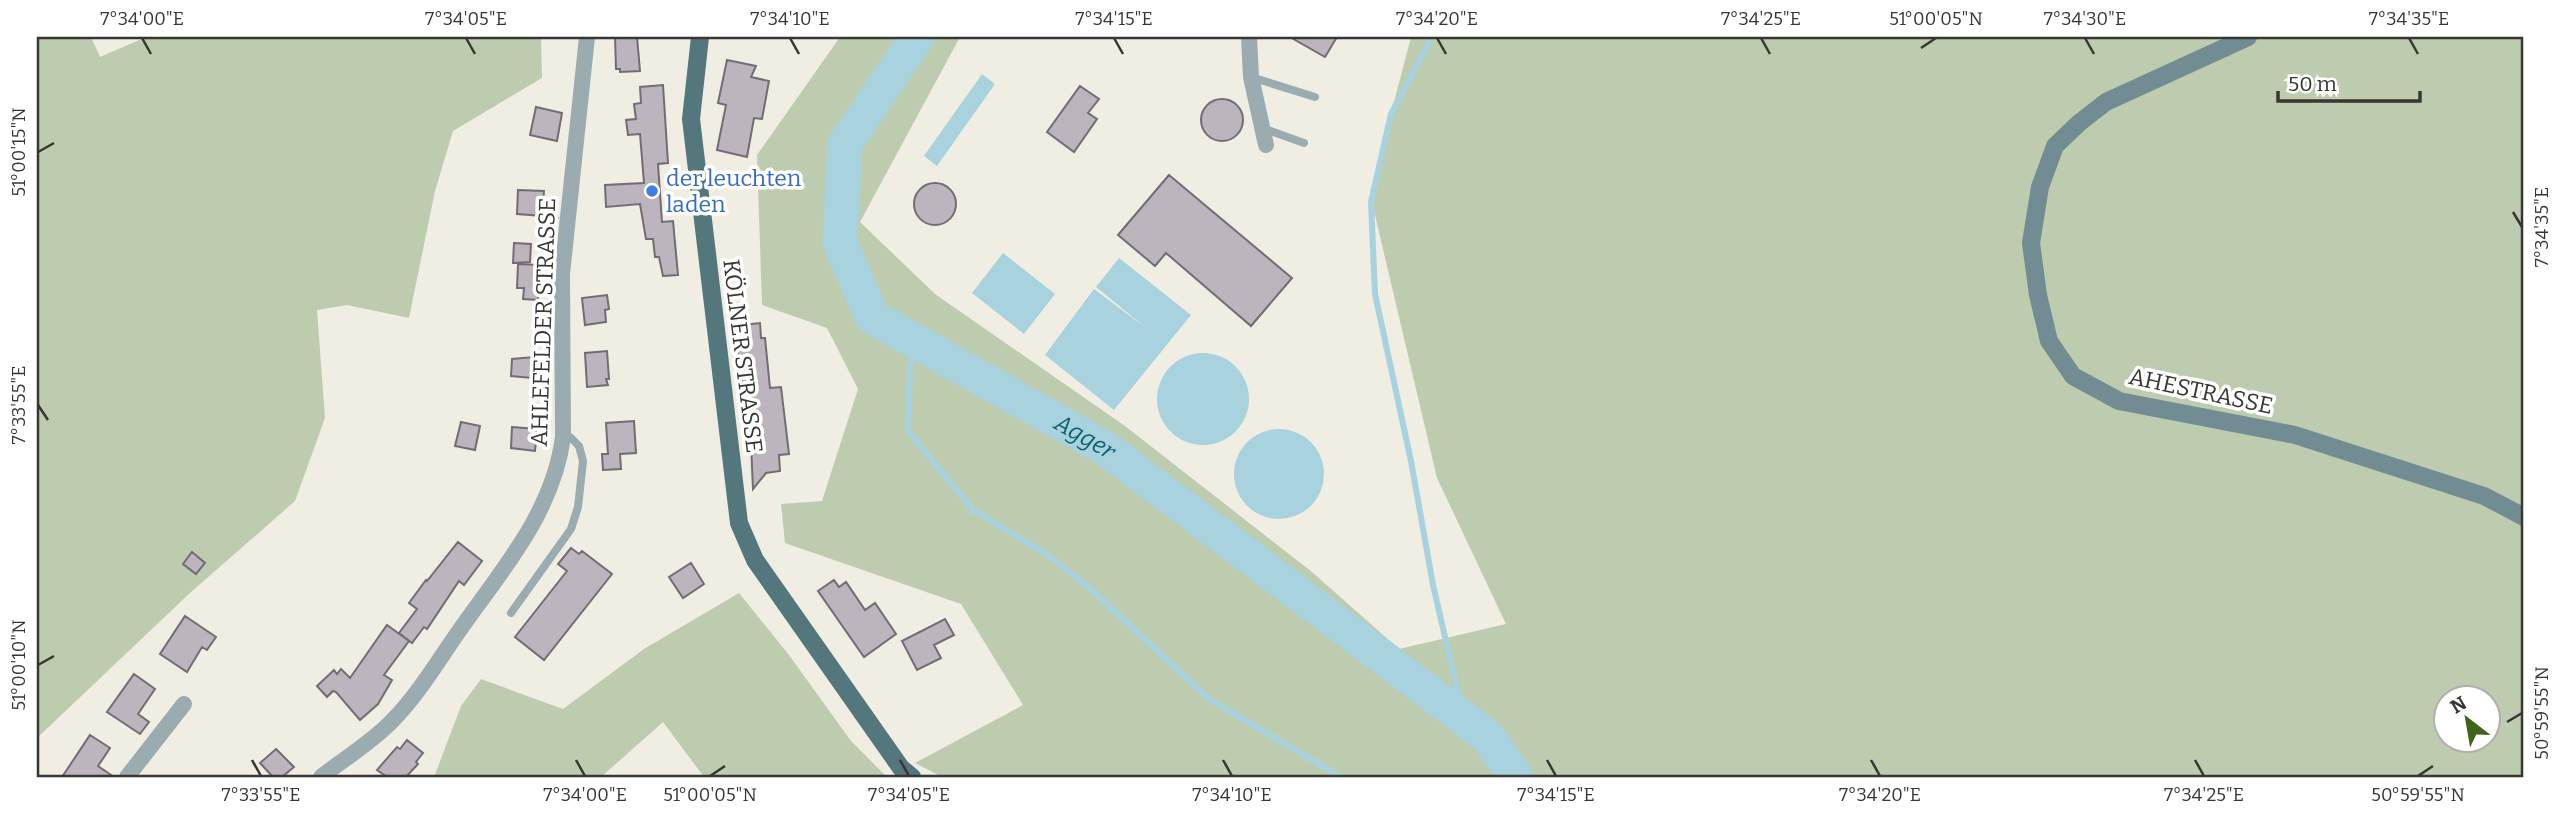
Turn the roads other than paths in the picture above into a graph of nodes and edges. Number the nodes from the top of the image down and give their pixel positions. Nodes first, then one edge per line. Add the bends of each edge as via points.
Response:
1 (587, 37) edge
2 (700, 37) edge
3 (1250, 37) edge
4 (2248, 37) edge
5 (1251, 76) junction
6 (1315, 97) dead end
7 (1262, 128) junction
8 (1304, 143) dead end
9 (1266, 145) dead end
10 (563, 437) junction
11 (2524, 517) edge
12 (511, 613) dead end
13 (184, 704) dead end
14 (127, 777) edge
15 (321, 777) edge
16 (912, 777) edge

1 - 10 street, AHLEFELDER STRASSE via 562,274
2 - 16 main road, KÖLNER STRASSE via 691,119 739,523 755,559 901,768
3 - 5 street
4 - 11 main road, AHESTRASSE via 2106,102 2055,146 2040,187 2031,243 2049,341 2074,376 2119,401 2295,435 2472,492
5 - 6 lane
5 - 7 street
7 - 8 lane
7 - 9 street
10 - 12 lane via 579,446 583,461 578,507 571,529
10 - 15 street, AHLEFELDER STRASSE via 556,471 535,522 426,678 392,722
13 - 14 street

